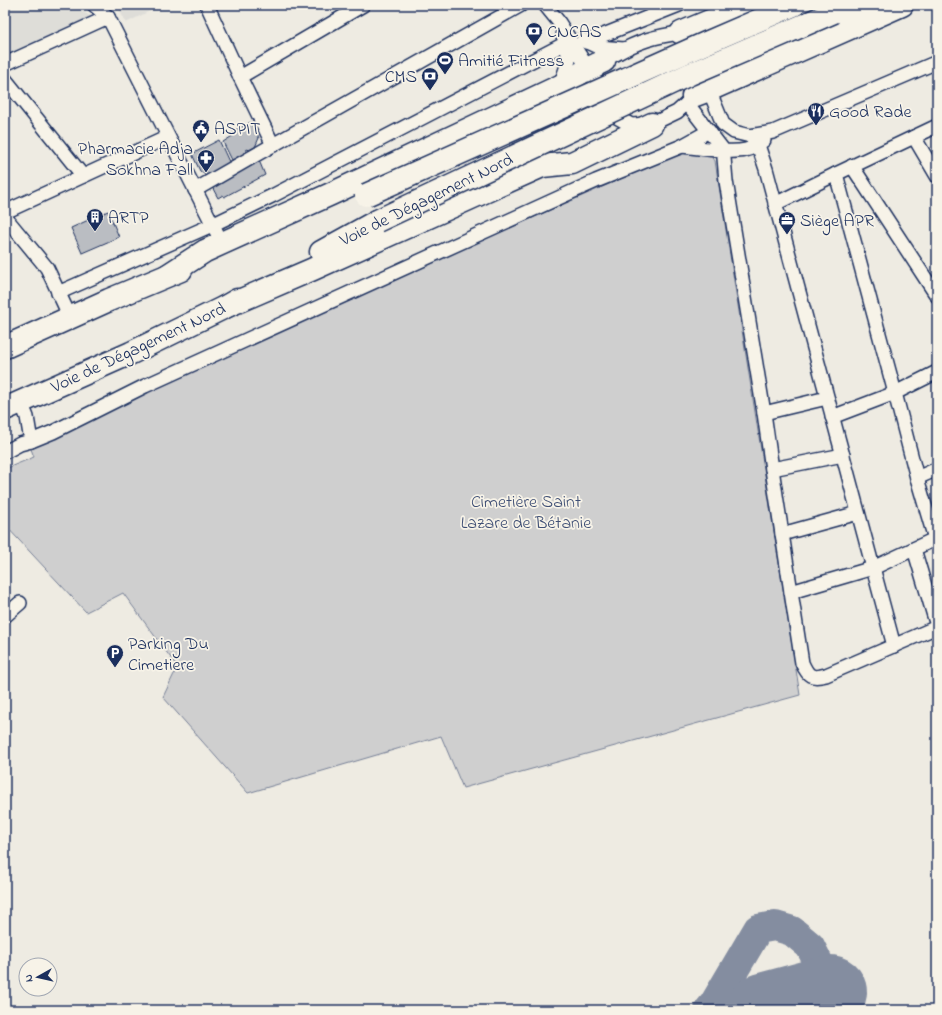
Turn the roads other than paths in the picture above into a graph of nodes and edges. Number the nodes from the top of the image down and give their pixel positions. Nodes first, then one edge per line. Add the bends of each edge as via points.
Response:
1 (94, 5) edge
2 (208, 5) edge
3 (363, 5) edge
4 (520, 5) edge
5 (545, 5) edge
6 (679, 5) edge
7 (748, 5) edge
8 (794, 5) edge
9 (854, 5) edge
10 (902, 5) edge
11 (108, 17) junction
12 (558, 21) junction
13 (681, 33) junction
14 (586, 42) junction
15 (566, 43) junction
16 (624, 49) junction
17 (937, 62) edge
18 (5, 64) edge
19 (596, 69) junction
20 (240, 77) junction
21 (5, 79) edge
22 (560, 86) junction
23 (698, 91) junction
24 (652, 124) junction
25 (937, 126) edge
26 (709, 131) junction
27 (168, 137) junction
28 (914, 137) junction
29 (754, 140) junction
30 (273, 145) junction
31 (682, 146) junction
32 (724, 151) junction
33 (852, 166) junction
34 (836, 174) junction
35 (83, 176) junction
36 (937, 176) edge
37 (194, 190) junction
38 (776, 204) junction
39 (5, 212) edge
40 (5, 217) edge
41 (217, 234) junction
42 (168, 275) junction
43 (58, 293) junction
44 (937, 296) edge
45 (225, 307) junction
46 (70, 317) junction
47 (5, 346) edge
48 (937, 372) edge
49 (896, 393) junction
50 (827, 398) junction
51 (13, 406) edge
52 (764, 413) junction
53 (832, 416) junction
54 (31, 441) junction
55 (5, 452) edge
56 (843, 455) junction
57 (772, 469) junction
58 (937, 469) edge
59 (917, 478) junction
60 (858, 513) junction
61 (782, 534) junction
62 (936, 539) edge
63 (914, 549) junction
64 (872, 568) junction
65 (791, 592) junction
66 (20, 603) dead end
67 (5, 616) edge
68 (937, 627) edge
69 (894, 646) junction

1 - 11 street
2 - 20 street
3 - 20 street
4 - 30 street
5 - 12 street
6 - 14 street
7 - 13 highway
8 - 42 highway, Voie de Dégagement Nord, bridge via 366,195
9 - 45 highway, Voie de Dégagement Nord, bridge via 690,74 376,221
10 - 23 highway
11 - 18 street
11 - 27 street
12 - 14 street
12 - 15 street
12 - 19 street
13 - 16 street via 645,40
13 - 23 street via 690,44
14 - 16 street via 598,47
15 - 22 street via 569,60
15 - 41 street via 288,187
16 - 19 street
17 - 29 street via 773,132 763,141
19 - 22 highway
19 - 24 street via 613,115 631,125
20 - 30 street
21 - 35 street
22 - 41 highway via 331,194
23 - 24 street via 677,112
23 - 26 street
23 - 29 street via 723,124 734,132
24 - 45 highway via 572,163 542,166
25 - 28 street
26 - 31 street
26 - 32 street
27 - 35 street
27 - 37 street
28 - 33 street
28 - 36 street
29 - 32 street via 752,148 737,152
29 - 38 street
30 - 37 street
31 - 32 street
31 - 54 street via 596,181 145,386
32 - 52 street via 726,181
33 - 34 street
33 - 44 street
34 - 38 street
34 - 49 street
35 - 39 street
37 - 41 street
38 - 50 street
40 - 43 street via 47,268
41 - 42 highway via 205,251
41 - 43 street
42 - 46 highway, Voie de Dégagement Nord
43 - 46 street
45 - 51 highway, Voie de Dégagement Nord
46 - 47 highway, Voie de Dégagement Nord
48 - 49 street
49 - 53 street
49 - 59 street
50 - 52 street
50 - 53 street
51 - 54 street via 27,417
52 - 57 street
53 - 56 street
54 - 55 street
56 - 57 street
56 - 60 street
57 - 61 street
58 - 59 street
59 - 62 street
60 - 61 street
60 - 64 street
61 - 65 street
62 - 63 street
63 - 64 street
63 - 68 street
64 - 65 street
64 - 69 street
65 - 69 street via 802,663 807,673 820,677
66 - 67 street
68 - 69 street

